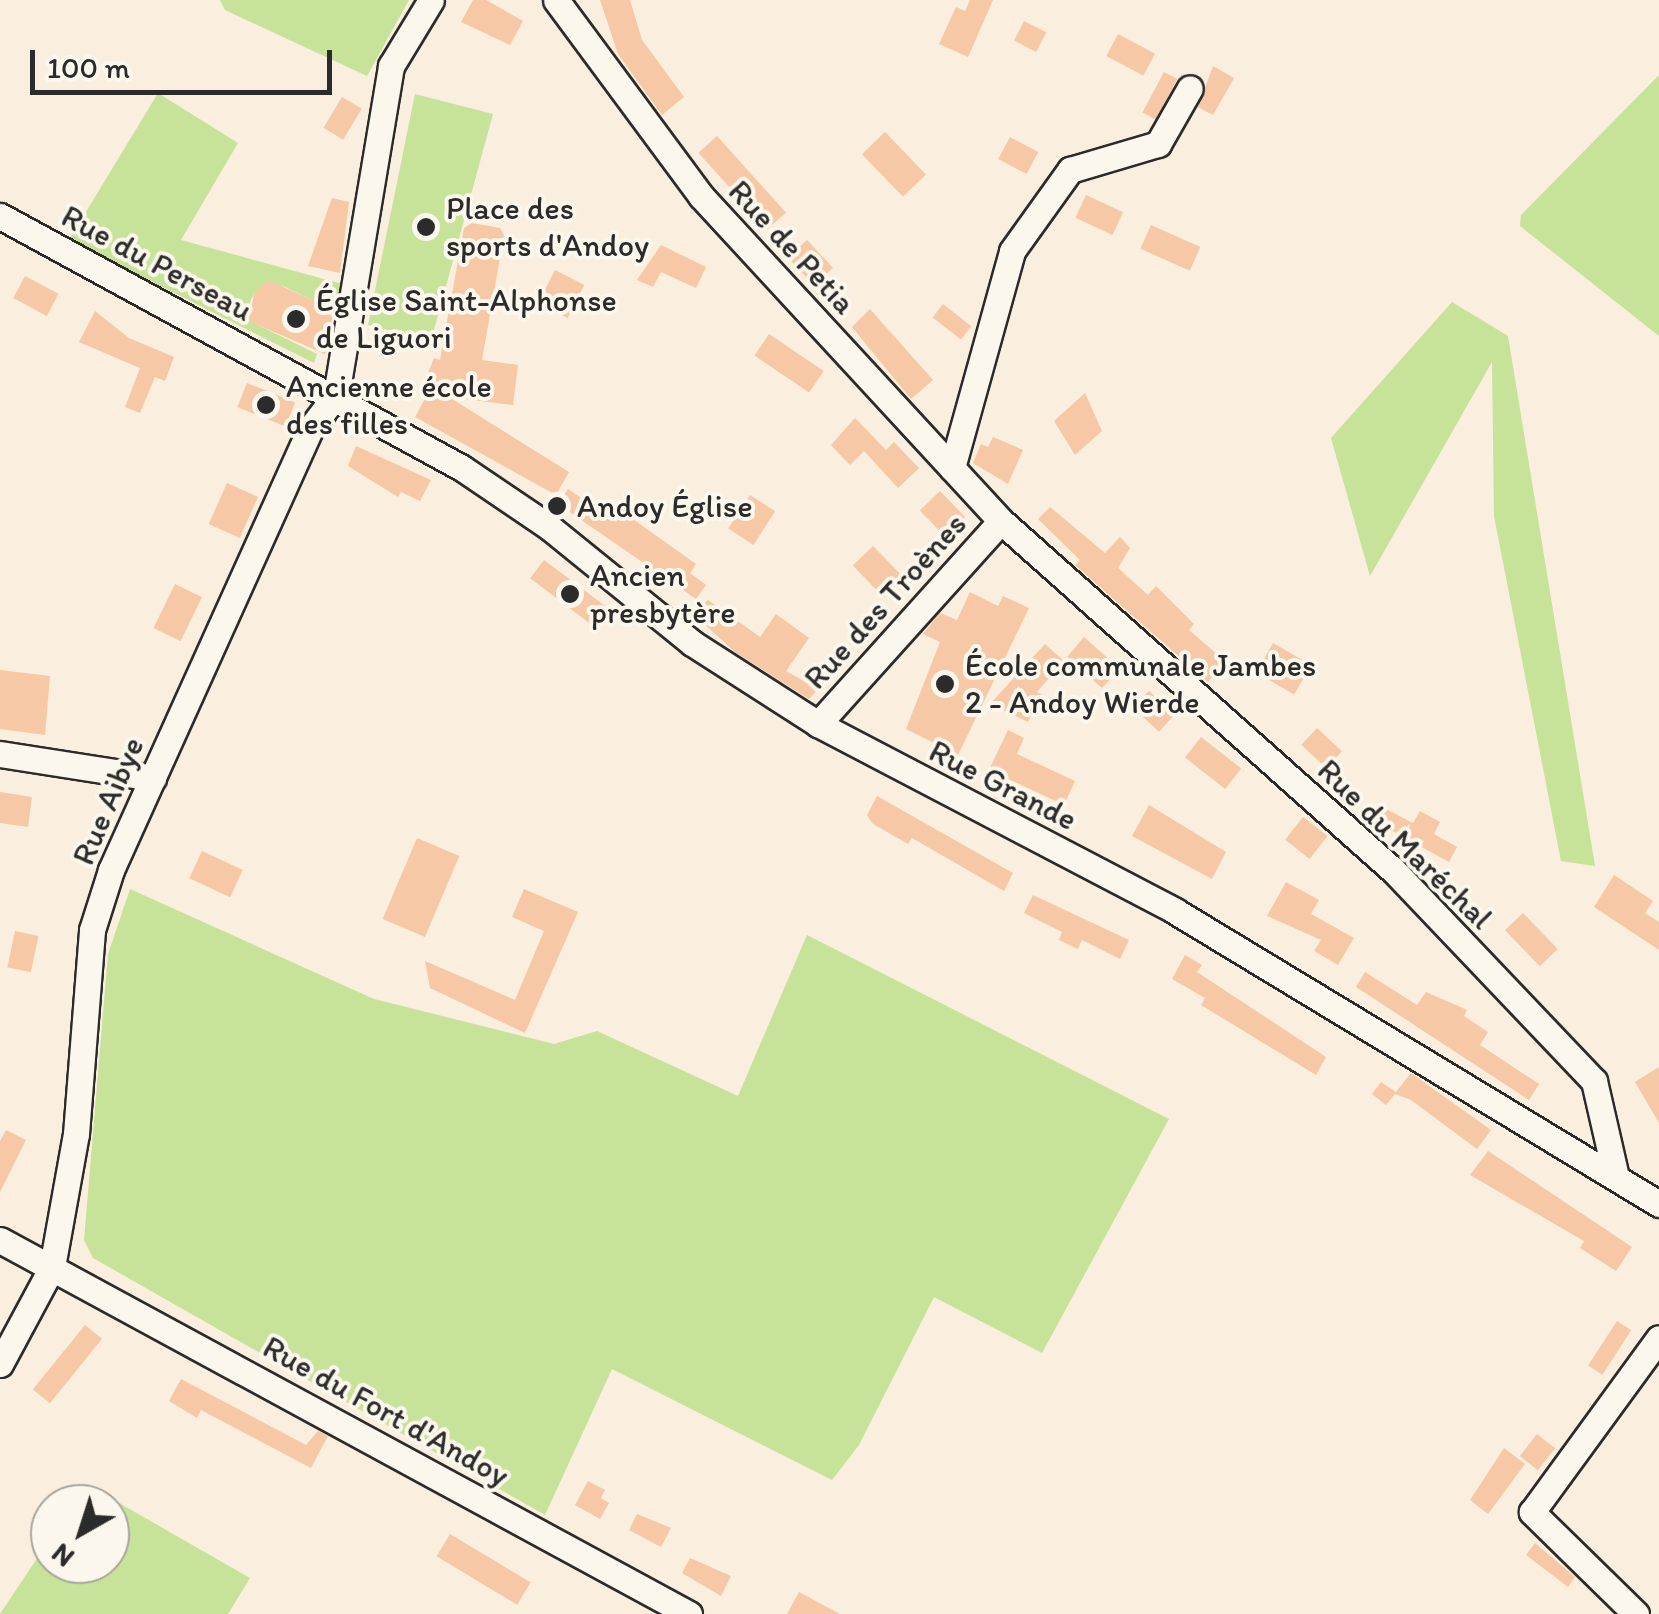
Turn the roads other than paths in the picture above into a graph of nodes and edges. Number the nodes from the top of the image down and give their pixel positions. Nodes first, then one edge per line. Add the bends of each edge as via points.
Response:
1 (432, 0) edge
2 (556, 0) edge
3 (1190, 88) dead end
4 (0, 216) edge
5 (336, 395) junction
6 (952, 468) junction
7 (1001, 522) junction
8 (818, 724) junction
9 (0, 754) edge
10 (154, 778) junction
11 (1614, 1173) junction
12 (1659, 1204) edge
13 (0, 1240) edge
14 (52, 1267) junction
15 (1659, 1338) edge
16 (0, 1364) edge
17 (688, 1614) edge
18 (1636, 1614) edge

1 - 5 street via 391,66
2 - 6 street, Rue de Petia via 701,196
3 - 6 street via 1158,144 1070,170 1012,251
4 - 5 street, Rue du Perseau
5 - 8 street, Rue Grande via 534,517 692,643
5 - 10 street, Rue Aibye via 310,428
6 - 7 street, Rue de Petia
7 - 8 street, Rue des Troènes
7 - 11 street, Rue du Maréchal via 1394,871 1594,1081
8 - 11 street, Rue Grande via 1175,911
9 - 10 street
10 - 14 street, Rue Aibye via 92,930 76,1134
11 - 12 street, Rue Grande
13 - 14 street, Rue du Fort d'Andoy
14 - 16 street, Rue Aibye
14 - 17 street, Rue du Fort d'Andoy
15 - 18 street via 1532,1512

